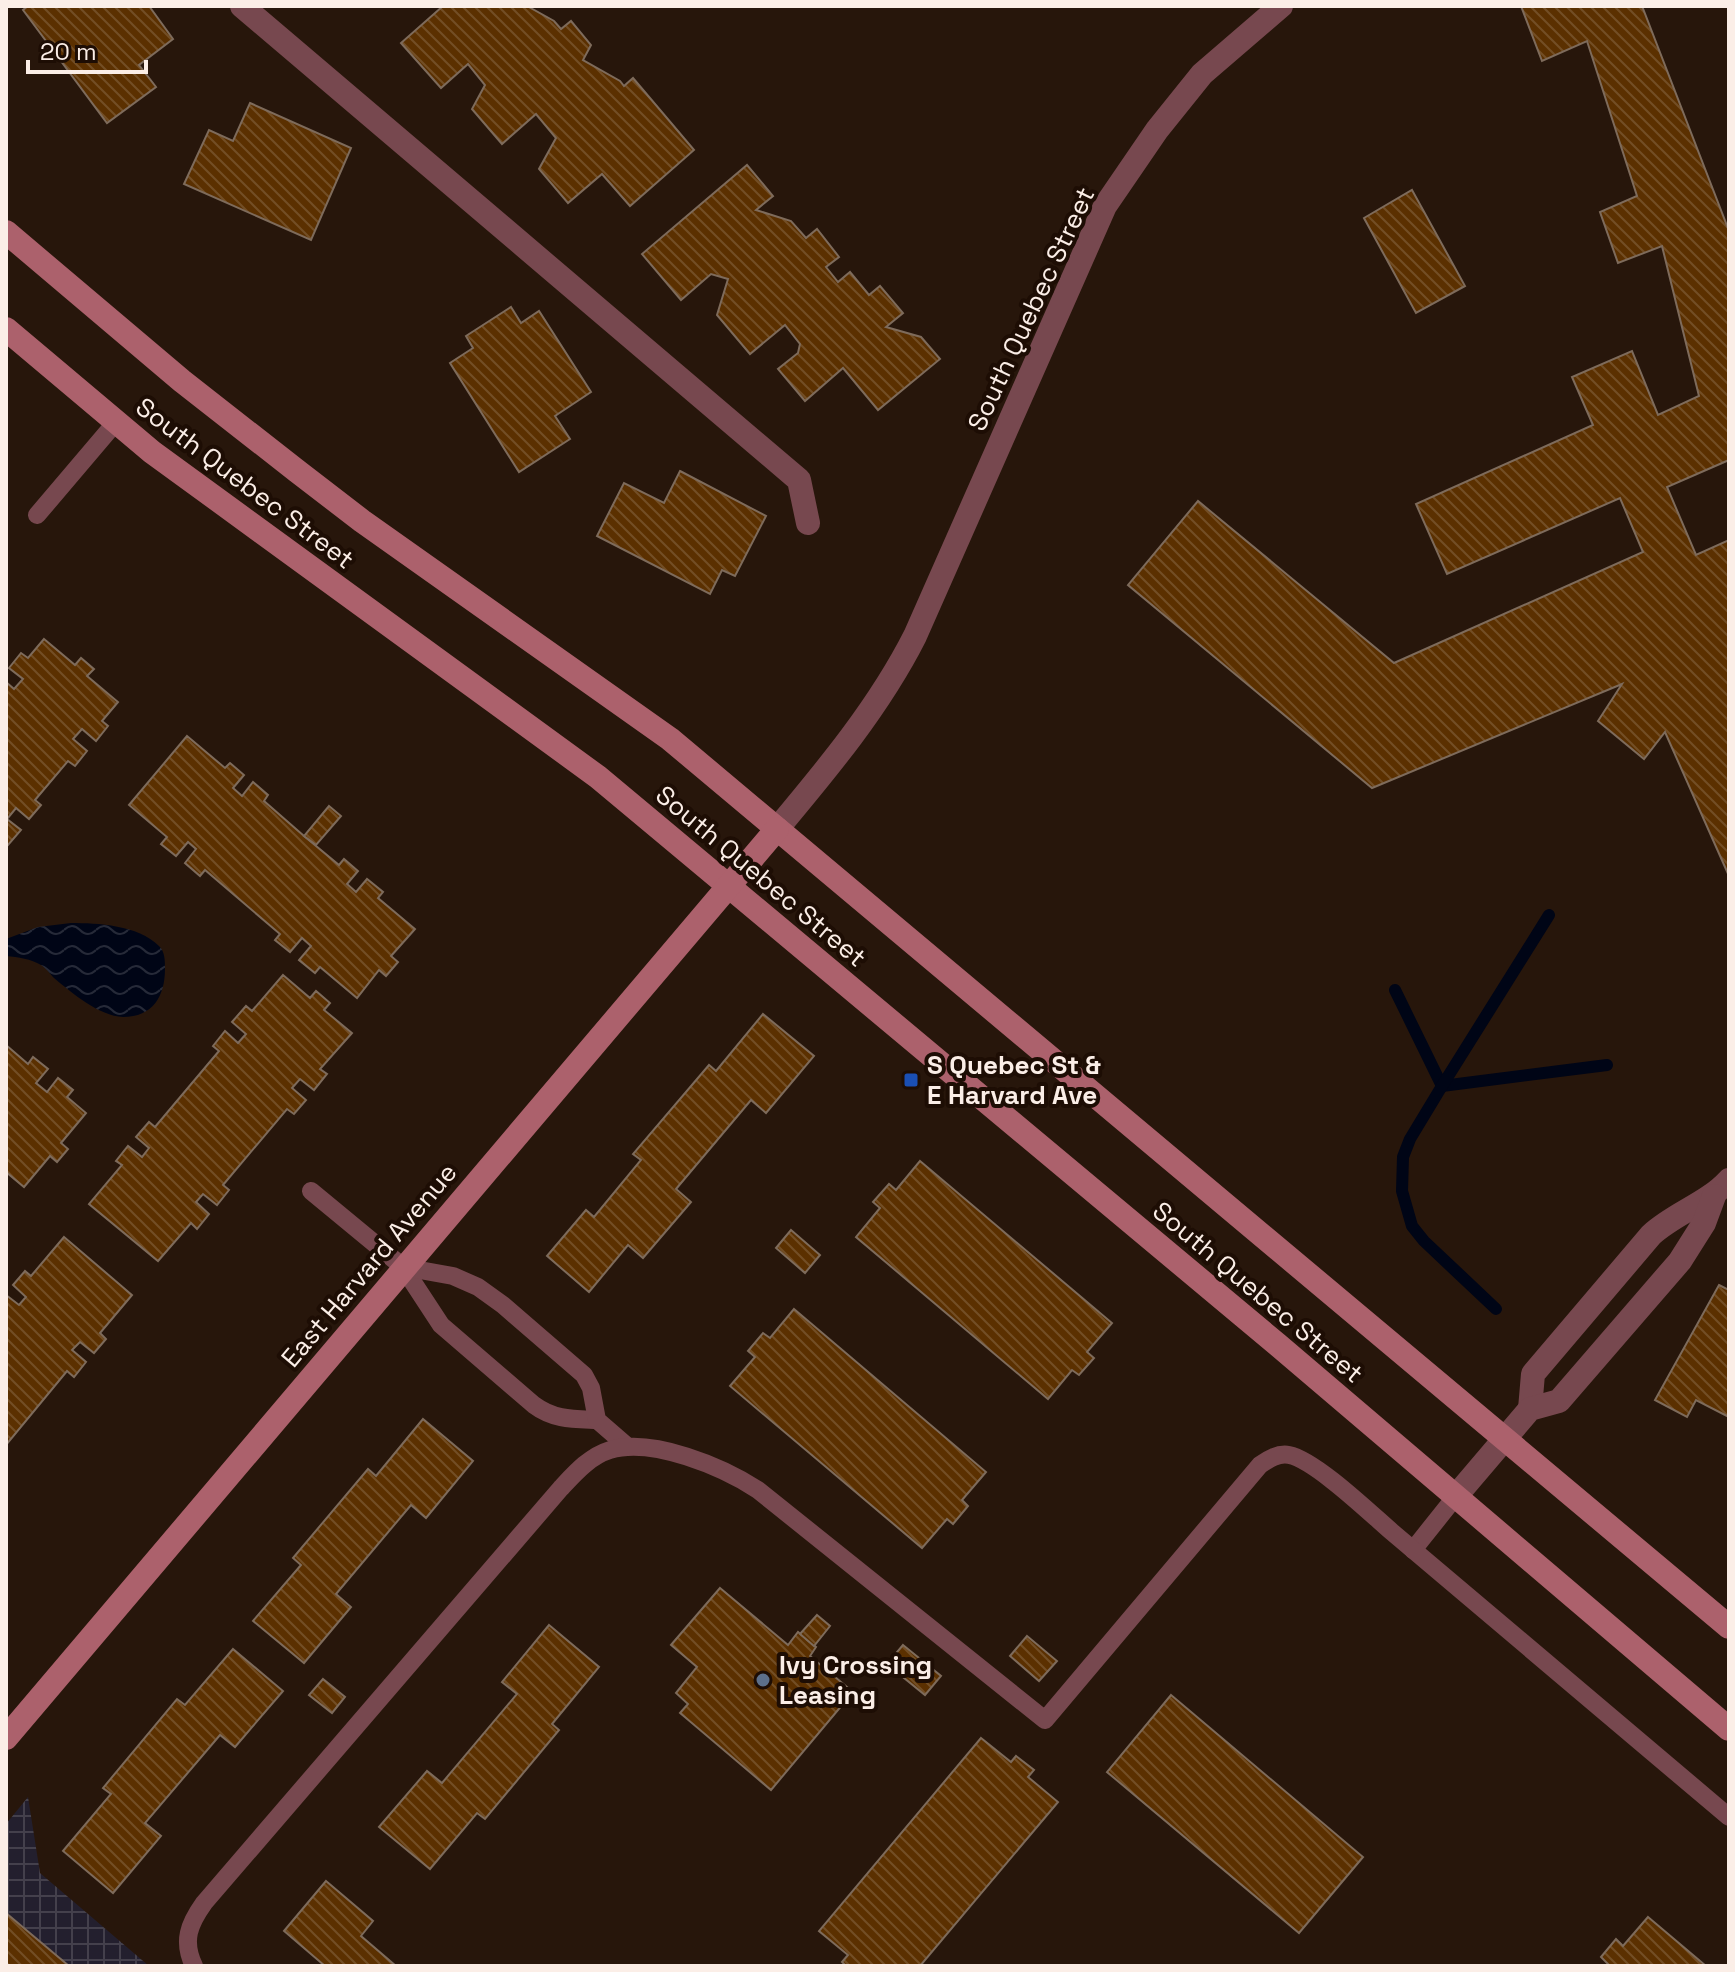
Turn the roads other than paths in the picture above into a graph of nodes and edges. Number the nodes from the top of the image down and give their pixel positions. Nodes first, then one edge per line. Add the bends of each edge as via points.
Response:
1 (242, 6) edge
2 (1281, 6) edge
3 (6, 232) edge
4 (6, 329) edge
5 (116, 422) junction
6 (37, 515) dead end
7 (808, 523) dead end
8 (777, 829) junction
9 (729, 886) junction
10 (311, 1191) dead end
11 (1724, 1195) edge
12 (403, 1267) junction
13 (1530, 1409) junction
14 (597, 1420) junction
15 (1504, 1438) junction
16 (627, 1446) junction
17 (1456, 1496) junction
18 (1413, 1550) junction
19 (1729, 1627) edge
20 (1729, 1729) edge
21 (6, 1738) edge
22 (1729, 1817) edge
23 (194, 1966) edge

1 - 7 street via 799,480
2 - 8 street, South Quebec Street via 1202,74 1105,206 895,675
3 - 8 main road, South Quebec Street via 297,471 670,739
4 - 5 main road, South Quebec Street
5 - 6 lane
5 - 9 main road, South Quebec Street via 598,777
8 - 9 main road, East Harvard Avenue
8 - 15 main road, South Quebec Street
9 - 12 main road, East Harvard Avenue
9 - 17 main road, South Quebec Street
10 - 12 lane
11 - 13 street via 1680,1261 1559,1401
11 - 13 street via 1666,1221 1651,1235 1533,1374
12 - 14 lane via 441,1325 534,1405 550,1416
12 - 14 lane via 465,1280 503,1305 584,1375
12 - 21 main road, East Harvard Avenue
13 - 15 street
14 - 16 lane
15 - 17 street
15 - 19 main road, South Quebec Street
16 - 18 lane via 702,1461 758,1490 1045,1720 1268,1459 1286,1455 1312,1468
16 - 23 lane via 602,1453 561,1488 204,1903 188,1930 187,1950
17 - 18 lane
17 - 20 main road, South Quebec Street
18 - 22 lane

